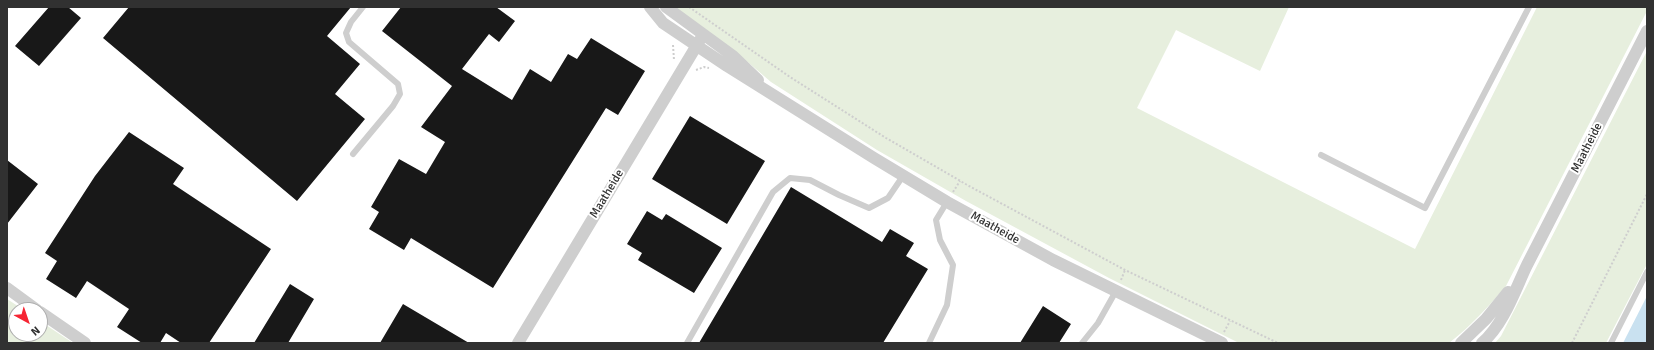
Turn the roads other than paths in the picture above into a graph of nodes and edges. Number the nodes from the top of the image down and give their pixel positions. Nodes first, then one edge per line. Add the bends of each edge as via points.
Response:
1 (364, 7) edge
2 (650, 7) edge
3 (666, 7) edge
4 (1529, 7) edge
5 (1647, 31) edge
6 (703, 35) junction
7 (696, 46) junction
8 (777, 97) junction
9 (353, 154) dead end
10 (1321, 155) dead end
11 (903, 176) junction
12 (947, 202) junction
13 (1527, 264) junction
14 (1647, 272) edge
15 (7, 288) edge
16 (1116, 291) junction
17 (26, 302) edge
18 (48, 318) edge
19 (85, 343) edge
20 (518, 343) edge
21 (687, 343) edge
22 (929, 343) edge
23 (1082, 343) edge
24 (1222, 343) edge
25 (1461, 343) edge
26 (1482, 343) edge
27 (1611, 343) edge

1 - 9 lane via 351,22 346,33 349,42 398,84 400,94
2 - 7 street, Maatheide via 663,23
3 - 6 street, Maatheide
4 - 10 lane via 1425,208
5 - 13 street, Maatheide
6 - 7 street, Maatheide
6 - 8 street, Maatheide via 733,56
7 - 8 street, Maatheide
7 - 20 street, Maatheide
8 - 11 street, Maatheide
11 - 12 street, Maatheide
11 - 21 lane via 888,198 869,208 810,180 790,178 773,192
12 - 16 street, Maatheide
12 - 22 lane via 936,220 940,240 953,265 947,305
13 - 25 street, Maatheide via 1499,304
13 - 26 street, Maatheide via 1497,326
14 - 27 lane
15 - 17 street
16 - 23 lane via 1098,323
16 - 24 street, Maatheide
18 - 19 street

